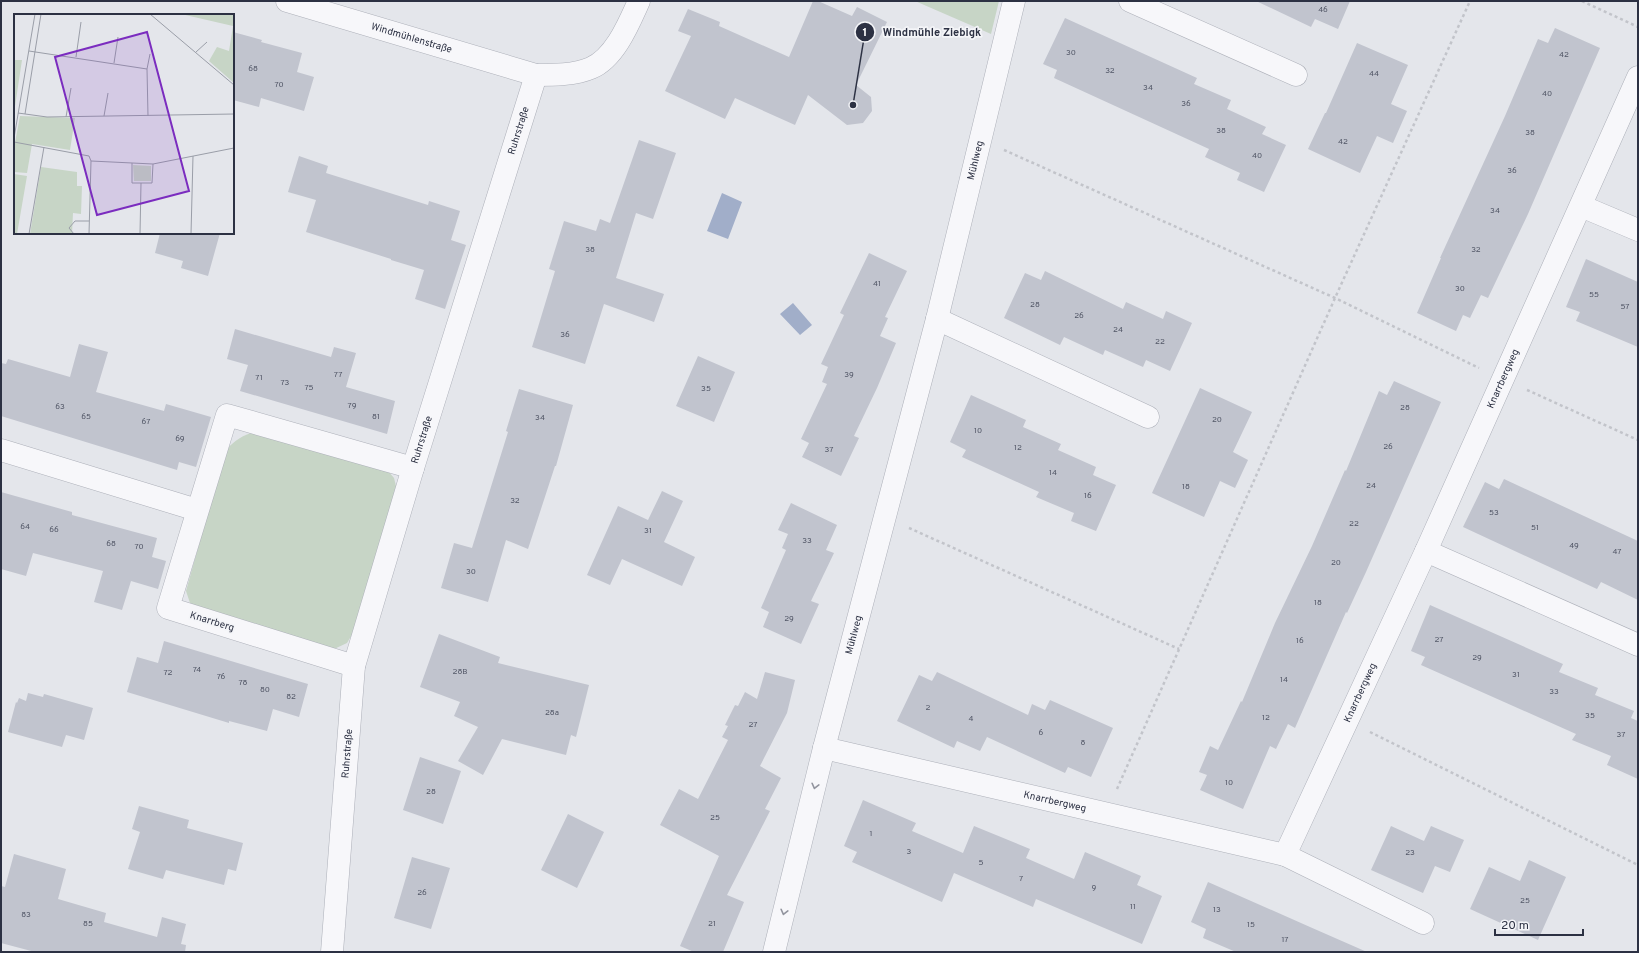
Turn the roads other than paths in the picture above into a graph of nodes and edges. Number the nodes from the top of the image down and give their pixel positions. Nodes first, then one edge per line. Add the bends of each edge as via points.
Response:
1 (287, 1) edge
2 (639, 1) edge
3 (1014, 1) edge
4 (1130, 1) edge
5 (536, 75) junction
6 (1296, 75) dead end
7 (1638, 77) edge
8 (1581, 206) junction
9 (1638, 230) edge
10 (937, 320) junction
11 (1148, 417) dead end
12 (1, 450) edge
13 (413, 468) junction
14 (198, 510) junction
15 (1426, 551) junction
16 (1638, 645) edge
17 (354, 666) junction
18 (824, 748) junction
19 (1285, 855) junction
20 (1423, 923) dead end
21 (332, 952) edge
22 (774, 952) edge

1 - 5 street, Windmühlenstraße
2 - 5 street via 627,28 607,56 591,68 560,75
3 - 10 street, Mühlweg
4 - 6 street
5 - 13 street, Ruhrstraße
7 - 8 street, Knarrbergweg
8 - 9 street
8 - 15 street, Knarrbergweg
10 - 11 street
10 - 18 street, Mühlweg
12 - 14 street
13 - 14 street, Knarrberg via 227,415
13 - 17 street, Ruhrstraße
14 - 17 street, Knarrberg via 168,608
15 - 16 street
15 - 19 street, Knarrbergweg
17 - 21 street, Ruhrstraße
18 - 19 street, Knarrbergweg
18 -> 22 street, Mühlweg
19 - 20 street, Knarrbergweg

